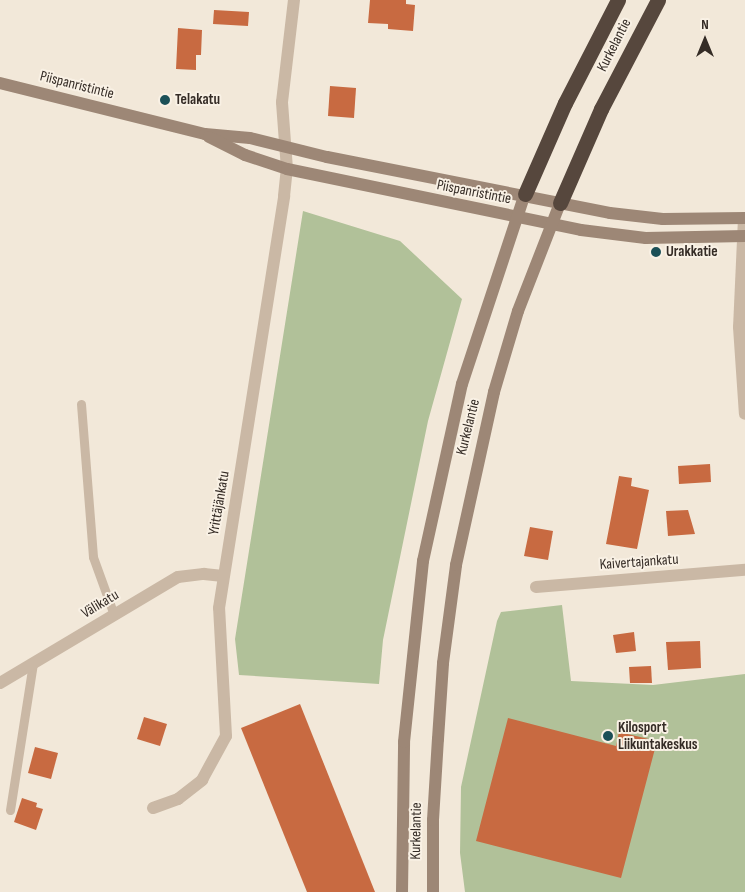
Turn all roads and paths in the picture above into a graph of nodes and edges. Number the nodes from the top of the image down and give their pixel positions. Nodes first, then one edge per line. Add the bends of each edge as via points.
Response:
1 (294, 0) edge
2 (618, 0) edge
3 (658, 0) edge
4 (0, 83) edge
5 (205, 134) junction
6 (285, 146) junction
7 (287, 169) junction
8 (526, 194) junction
9 (560, 203) junction
10 (516, 216) junction
11 (745, 218) edge
12 (551, 224) junction
13 (744, 236) edge
14 (81, 404) dead end
15 (745, 414) edge
16 (745, 570) edge
17 (223, 576) junction
18 (536, 587) dead end
19 (114, 615) junction
20 (32, 664) junction
21 (0, 683) edge
22 (153, 808) dead end
23 (10, 810) dead end
24 (402, 892) edge
25 (433, 892) edge

1 - 6 street via 282,102
2 - 8 highway, Kurkelantie via 565,103
3 - 9 highway, Kurkelantie via 601,109
4 - 5 main road, Piispanristintie
5 - 6 main road, Piispanristintie via 250,138
5 - 7 main road, Piispanristintie via 245,155
6 - 7 street
6 - 8 main road, Piispanristintie via 327,157
7 - 10 main road, Piispanristintie
7 - 17 street, Yrittäjänkatu
8 - 9 main road, Piispanristintie
8 - 10 main road, Kurkelantie
9 - 11 main road, Piispanristintie via 663,219
9 - 12 main road, Kurkelantie
10 - 12 main road, Piispanristintie
10 - 24 main road, Kurkelantie via 462,384 423,561 404,742
11 - 13 street
12 - 13 main road, Piispanristintie via 646,238
12 - 25 main road, Kurkelantie via 518,311 494,392 456,564 443,663 433,820
13 - 15 street via 739,327
14 - 19 lane via 93,557
16 - 18 street, Kaivertajankatu
17 - 19 street, Välikatu via 178,577
17 - 22 street, Yrittäjänkatu via 219,608 226,736 202,780 178,799
19 - 20 street, Välikatu
20 - 21 street, Välikatu
20 - 23 lane

